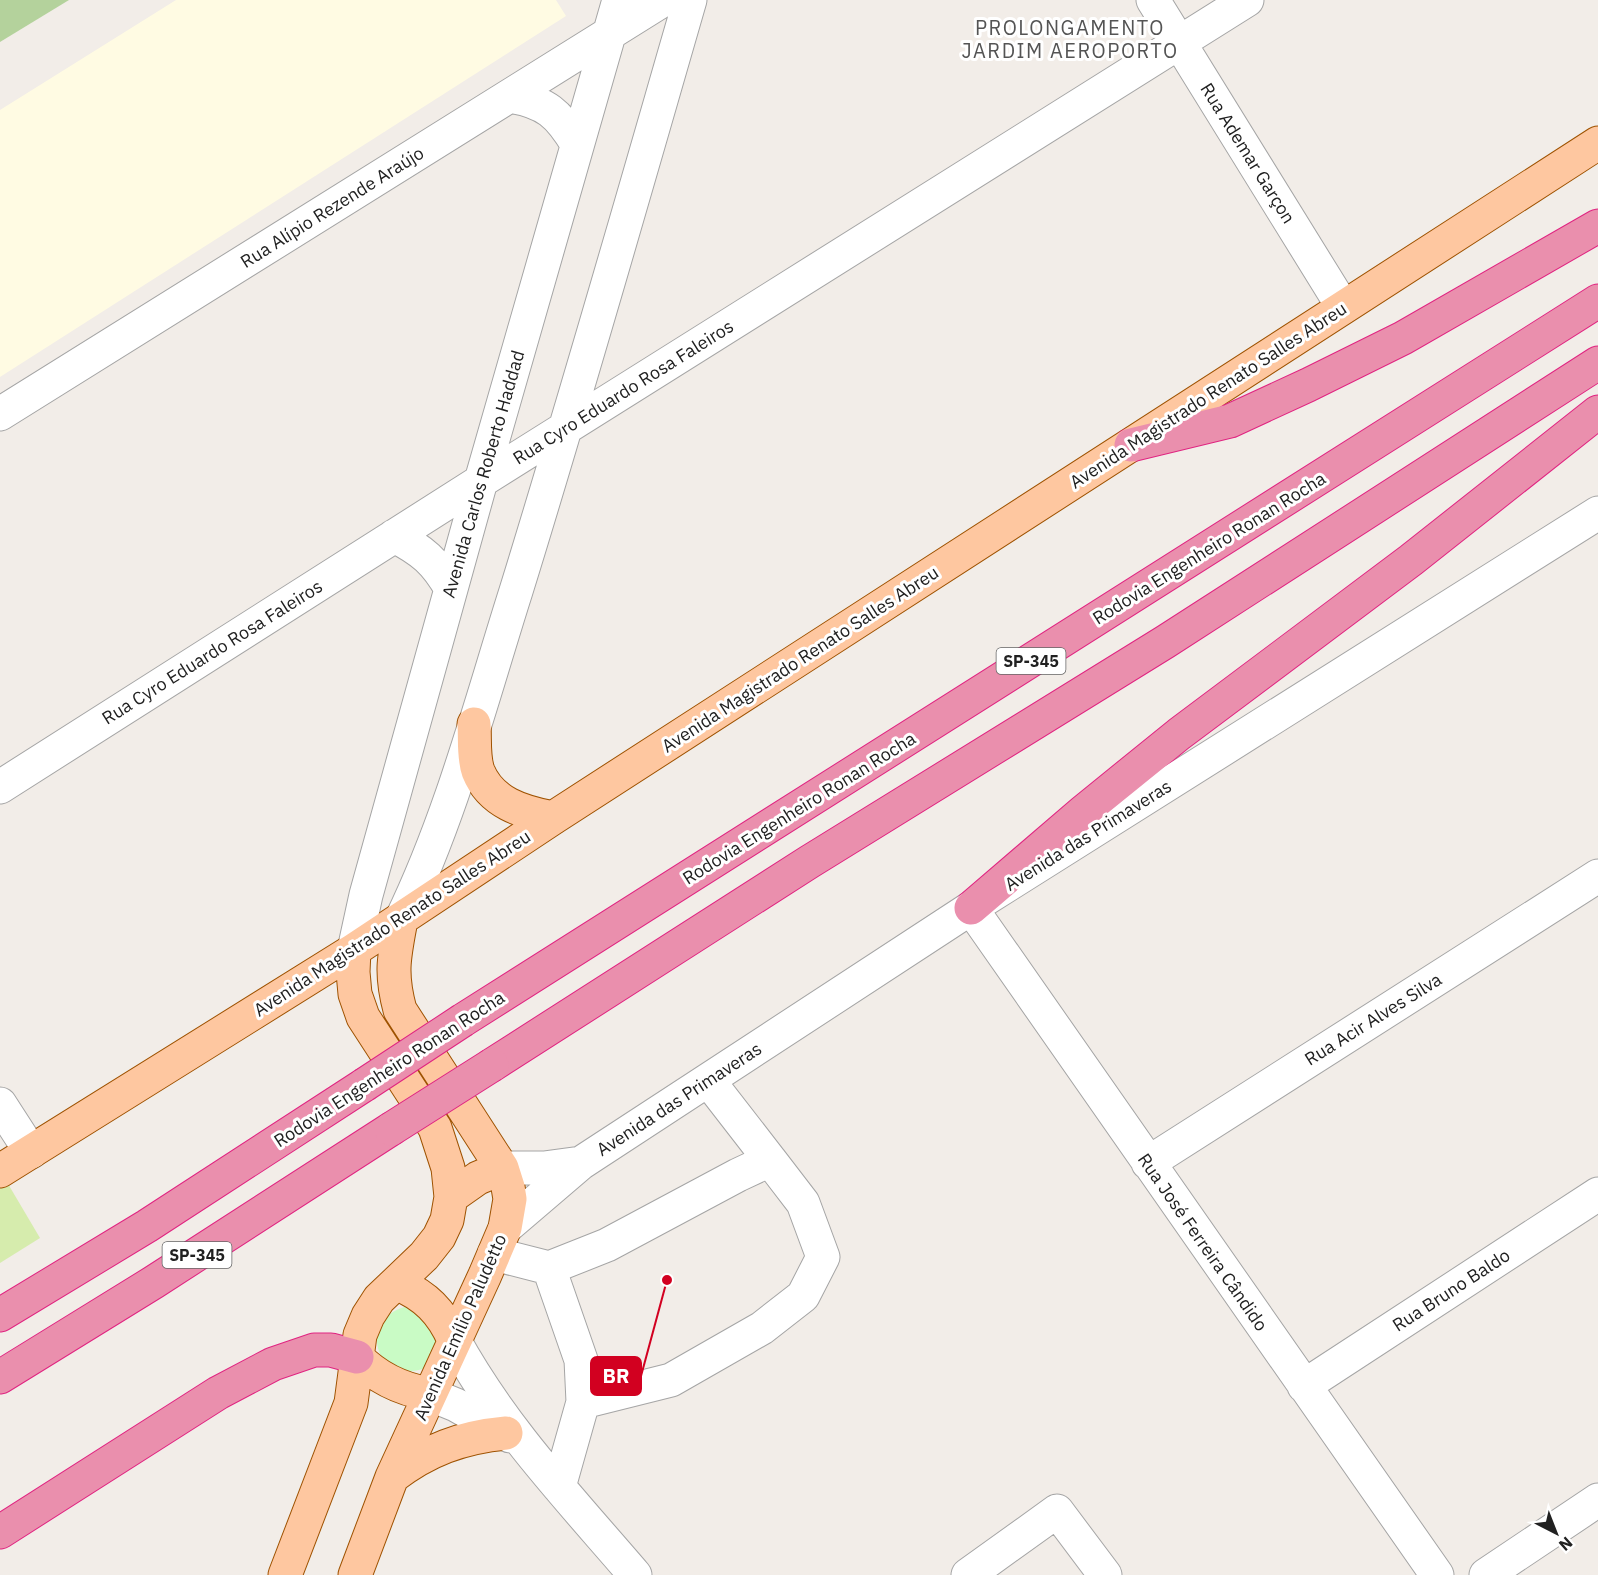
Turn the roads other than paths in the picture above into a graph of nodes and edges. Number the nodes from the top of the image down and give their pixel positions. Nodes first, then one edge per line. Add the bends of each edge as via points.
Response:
1 (619, 0) edge
2 (663, 0) edge
3 (690, 0) edge
4 (1153, 0) edge
5 (1246, 0) edge
6 (610, 32) junction
7 (1180, 43) junction
8 (510, 96) junction
9 (1598, 143) edge
10 (578, 144) junction
11 (1598, 226) edge
12 (1598, 301) edge
13 (1343, 307) junction
14 (1598, 363) edge
15 (1598, 412) edge
16 (0, 414) edge
17 (566, 428) junction
18 (1131, 445) junction
19 (481, 481) junction
20 (1598, 513) edge
21 (394, 536) junction
22 (451, 589) junction
23 (474, 724) junction
24 (0, 787) edge
25 (553, 818) junction
26 (1598, 876) edge
27 (971, 908) junction
28 (401, 920) junction
29 (354, 950) junction
30 (708, 1080) junction
31 (0, 1104) edge
32 (31, 1152) junction
33 (771, 1160) junction
34 (1148, 1162) junction
35 (581, 1163) junction
36 (502, 1168) junction
37 (0, 1171) edge
38 (1598, 1194) edge
39 (451, 1197) junction
40 (499, 1241) junction
41 (549, 1268) junction
42 (396, 1282) junction
43 (0, 1315) edge
44 (454, 1340) junction
45 (357, 1357) junction
46 (0, 1377) edge
47 (1304, 1386) junction
48 (429, 1394) junction
49 (583, 1402) junction
50 (513, 1438) junction
51 (392, 1477) junction
52 (559, 1487) junction
53 (1598, 1500) edge
54 (0, 1532) edge
55 (285, 1575) edge
56 (355, 1575) edge
57 (635, 1575) edge
58 (968, 1575) edge
59 (1105, 1575) edge
60 (1437, 1575) edge
61 (1485, 1575) edge

1 - 6 street, Avenida Carlos Roberto Haddad
2 - 6 street, Rua Alípio Rezende Araújo
3 - 17 street
4 - 7 street, Rua Ademar Garçon
5 - 7 street, Rua Cyro Eduardo Rosa Faleiros
6 - 8 street, Rua Alípio Rezende Araújo
6 - 10 street, Avenida Carlos Roberto Haddad
7 - 13 street, Rua Ademar Garçon
7 - 17 street, Rua Cyro Eduardo Rosa Faleiros
8 - 10 street via 548,108 567,126
8 - 16 street, Rua Alípio Rezende Araújo
9 - 13 main road, Avenida Magistrado Renato Salles Abreu
10 - 19 street, Avenida Carlos Roberto Haddad
11 - 18 highway via 1403,338 1308,385 1230,421
12 - 43 highway, Rodovia Engenheiro Ronan Rocha / SP-345, bridge via 463,1020 147,1226
13 - 18 main road, Avenida Magistrado Renato Salles Abreu
14 - 46 highway, SP-345, bridge via 1175,636 809,862
15 - 27 highway via 1411,560 1179,734
17 - 19 street, Rua Cyro Eduardo Rosa Faleiros
17 - 23 street
18 - 25 main road, Avenida Magistrado Renato Salles Abreu
19 - 21 street, Rua Cyro Eduardo Rosa Faleiros
19 - 22 street, Avenida Carlos Roberto Haddad
20 - 27 street, Avenida das Primaveras
21 - 22 street via 428,557
21 - 24 street, Rua Cyro Eduardo Rosa Faleiros
22 - 29 street, Avenida Carlos Roberto Haddad
23 - 25 main road via 478,770 488,788 502,802 525,813
23 - 28 street via 434,847
25 - 28 main road, Avenida Magistrado Renato Salles Abreu
26 - 34 street, Rua Acir Alves Silva
27 - 30 street, Avenida das Primaveras
27 - 34 street, Rua José Ferreira Cândido
28 - 29 main road, Avenida Magistrado Renato Salles Abreu
28 - 36 main road, Avenida Emílio Paludetto via 393,966 400,1010
29 - 32 main road, Avenida Magistrado Renato Salles Abreu
29 - 39 main road via 355,994 363,1017 435,1128 448,1168
30 - 33 street
30 - 35 street, Avenida das Primaveras
31 - 32 street
32 - 37 main road, Avenida Magistrado Renato Salles Abreu
33 - 41 street via 607,1245
33 - 49 street via 803,1203 823,1257 803,1296 762,1328 671,1380
34 - 47 street, Rua José Ferreira Cândido
35 - 36 street, Avenida das Primaveras
35 - 40 street, Avenida das Primaveras
36 - 39 main road via 478,1178
36 - 40 main road, Avenida Emílio Paludetto via 510,1199
38 - 47 street, Rua Bruno Baldo
39 - 42 main road via 439,1237
40 - 41 street
40 - 44 main road, Avenida Emílio Paludetto
41 - 49 street via 580,1360
42 - 44 main road via 412,1289 438,1311
42 - 45 main road via 368,1316
44 - 48 main road, Avenida Emílio Paludetto
44 - 50 street
45 - 48 main road via 389,1382
45 - 54 highway via 314,1350 273,1364 218,1393
45 - 55 main road via 351,1403
47 - 60 street, Rua José Ferreira Cândido
48 - 50 street
48 - 51 main road, Avenida Emílio Paludetto
49 - 52 street
50 - 51 main road via 481,1436 433,1450
50 - 52 street
51 - 56 main road, Avenida Emílio Paludetto
52 - 57 street
53 - 61 street
58 - 59 street via 1057,1511

